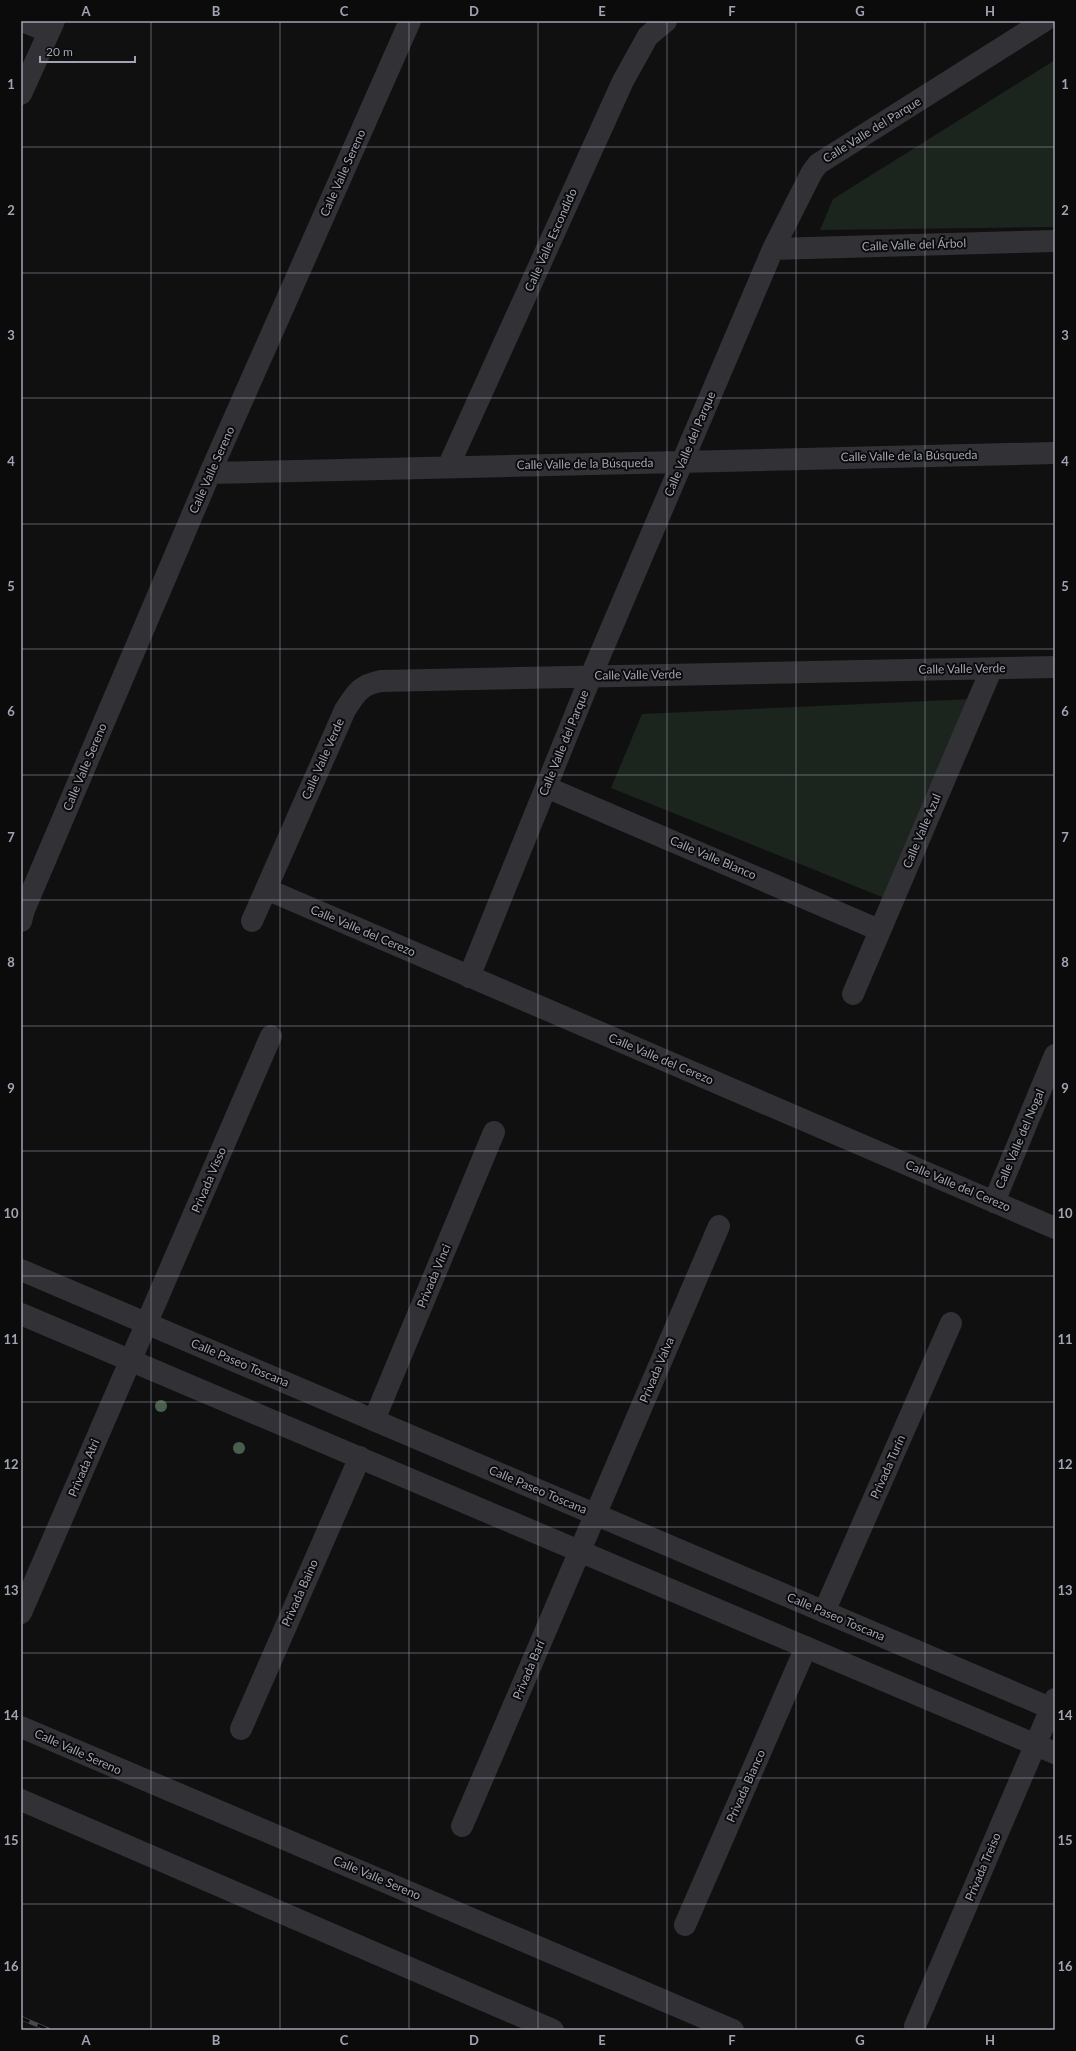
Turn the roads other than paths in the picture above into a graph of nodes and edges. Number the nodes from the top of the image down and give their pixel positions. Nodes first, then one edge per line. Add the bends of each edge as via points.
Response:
1 (23, 21) edge
2 (410, 21) edge
3 (666, 21) edge
4 (1044, 21) edge
5 (52, 27) edge
6 (21, 94) edge
7 (1055, 242) edge
8 (773, 249) junction
9 (1055, 453) edge
10 (682, 462) junction
11 (448, 467) junction
12 (210, 473) junction
13 (1055, 667) edge
14 (992, 668) junction
15 (591, 676) junction
16 (546, 787) junction
17 (266, 889) junction
18 (21, 921) edge
19 (252, 921) dead end
20 (880, 930) junction
21 (469, 976) junction
22 (853, 994) dead end
23 (271, 1036) dead end
24 (1055, 1055) edge
25 (494, 1132) dead end
26 (994, 1202) junction
27 (719, 1226) dead end
28 (1055, 1228) edge
29 (21, 1270) edge
30 (21, 1314) edge
31 (951, 1323) dead end
32 (146, 1324) junction
33 (131, 1360) junction
34 (374, 1420) junction
35 (360, 1457) junction
36 (595, 1514) junction
37 (580, 1551) junction
38 (824, 1612) junction
39 (21, 1613) edge
40 (806, 1647) junction
41 (1054, 1706) edge
42 (21, 1727) edge
43 (241, 1729) dead end
44 (1045, 1748) edge
45 (21, 1800) edge
46 (462, 1826) dead end
47 (685, 1925) dead end
48 (915, 2026) dead end
49 (553, 2030) edge
50 (732, 2030) edge

1 - 5 street
2 - 12 street, Calle Valle Sereno
3 - 11 street, Calle Valle Escondido via 648,36 623,81
4 - 8 street, Calle Valle del Parque via 818,164 803,186
5 - 6 street
7 - 8 street, Calle Valle del Árbol
8 - 10 street, Calle Valle del Parque
9 - 10 street, Calle Valle de la Búsqueda
10 - 11 street, Calle Valle de la Búsqueda
10 - 15 street, Calle Valle del Parque
11 - 12 street, Calle Valle de la Búsqueda
12 - 18 street, Calle Valle Sereno
13 - 14 street, Calle Valle Verde
14 - 15 street, Calle Valle Verde
14 - 20 street, Calle Valle Azul
15 - 16 street, Calle Valle del Parque
15 - 17 street, Calle Valle Verde via 381,681 367,684 357,692 345,710
16 - 20 street, Calle Valle Blanco
16 - 21 street, Calle Valle del Parque
17 - 19 street, Calle Valle Verde
17 - 21 street, Calle Valle del Cerezo
20 - 22 street, Calle Valle Azul
21 - 26 street, Calle Valle del Cerezo
23 - 32 street, Privada Visso
24 - 26 street, Calle Valle del Nogal
25 - 34 street, Privada Vinci
26 - 28 street, Calle Valle del Cerezo
27 - 36 street, Privada Valva
29 - 32 street, Calle Paseo Toscana
30 - 33 street
31 - 38 street, Privada Turín
32 - 33 street, Privada Atri
32 - 34 street, Calle Paseo Toscana
33 - 35 street
33 - 39 street, Privada Atri
34 - 36 street, Calle Paseo Toscana
35 - 37 street
35 - 43 street, Privada Baino
36 - 37 street, Privada Barí
36 - 38 street, Calle Paseo Toscana
37 - 40 street
37 - 46 street, Privada Barí
38 - 41 street, Calle Paseo Toscana
40 - 44 street
40 - 47 street, Privada Bianco
41 - 44 street, Privada Treiso
42 - 50 street, Calle Valle Sereno
44 - 48 street, Privada Treiso
45 - 49 street

